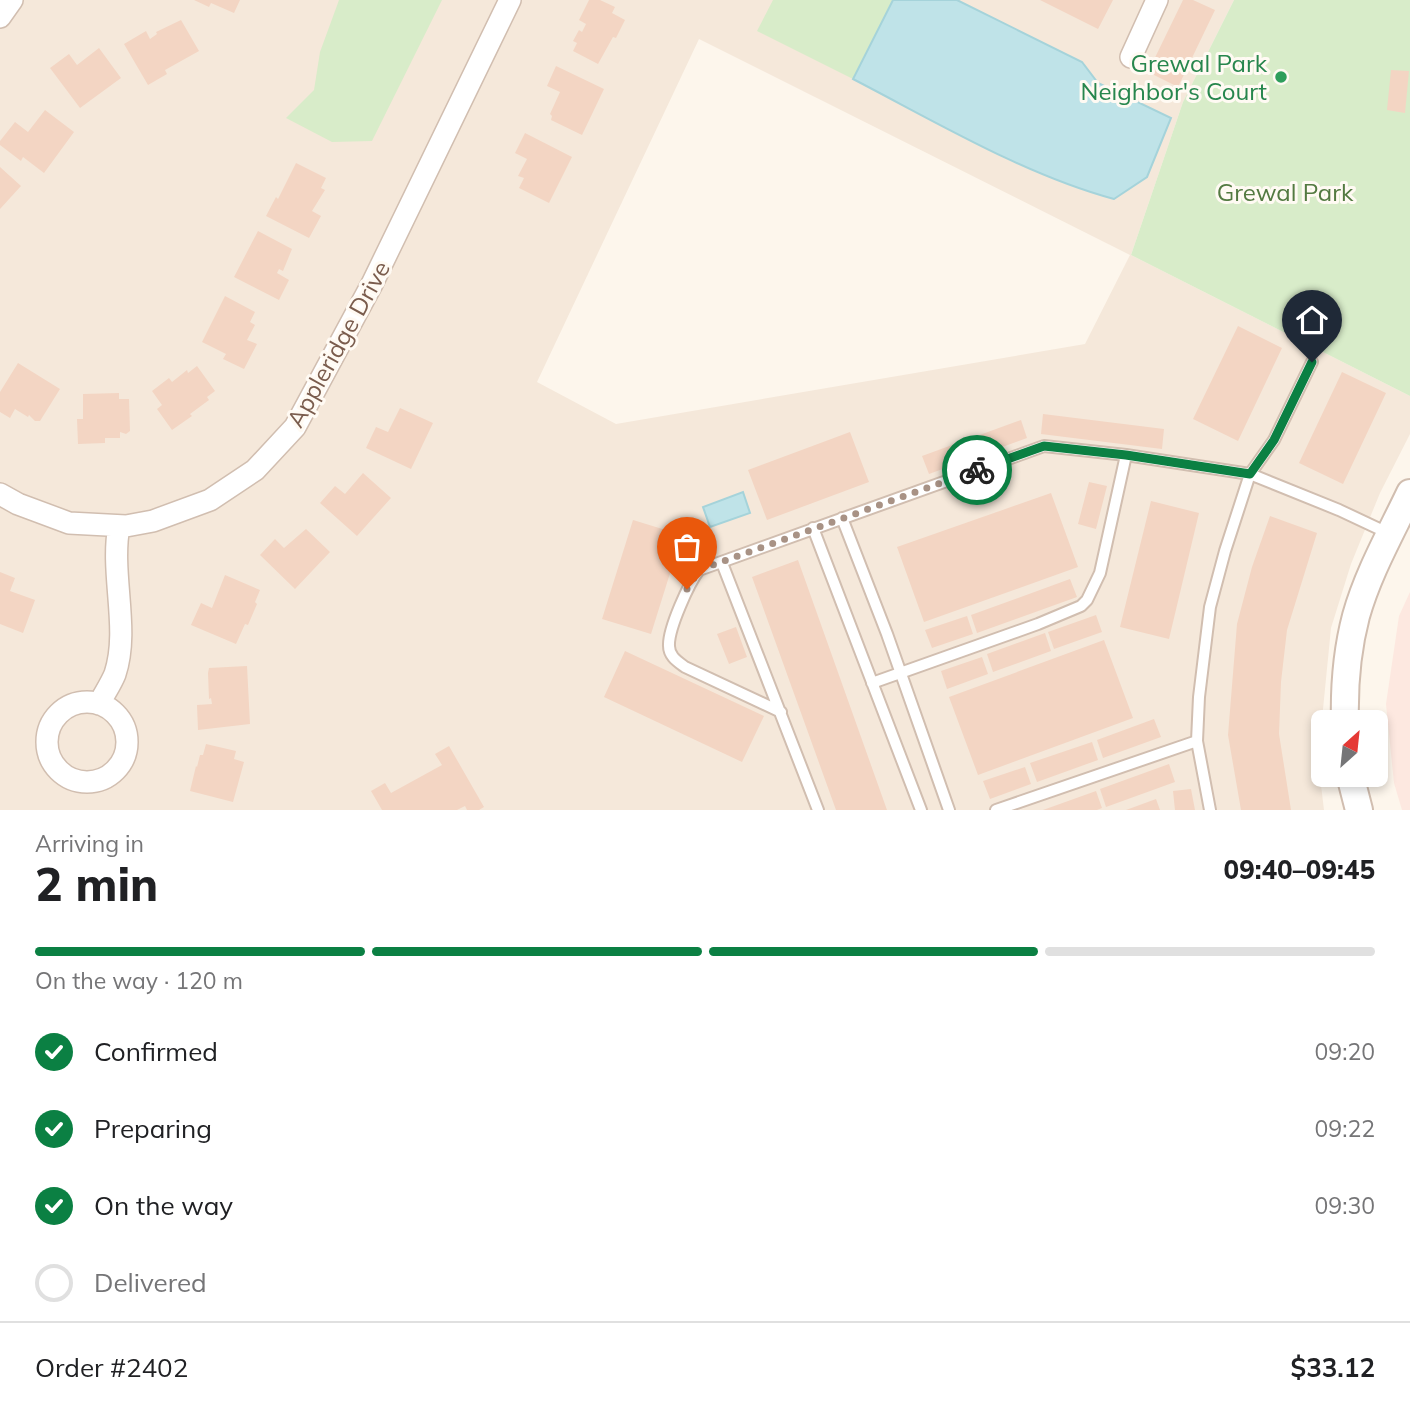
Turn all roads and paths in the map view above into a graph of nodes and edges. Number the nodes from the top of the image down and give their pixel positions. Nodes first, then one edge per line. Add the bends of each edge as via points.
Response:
1 (12, 0) edge
2 (510, 0) edge
3 (1157, 0) edge
4 (0, 17) edge
5 (1131, 57) dead end
6 (1312, 362) dead end
7 (1126, 455) junction
8 (1250, 474) junction
9 (1410, 493) edge
10 (0, 494) edge
11 (842, 518) junction
12 (119, 526) junction
13 (813, 528) junction
14 (1390, 534) junction
15 (722, 563) junction
16 (901, 672) junction
17 (872, 682) junction
18 (99, 704) dead end
19 (1345, 710) edge
20 (781, 712) junction
21 (1197, 741) junction
22 (1353, 788) edge
23 (818, 810) edge
24 (921, 810) edge
25 (949, 810) edge
26 (996, 810) edge
27 (1210, 810) edge
28 (1359, 810) edge

1 - 4 street
2 - 12 street, Appleridge Drive via 372,284 295,427 255,470 210,500 153,521
3 - 5 street
6 - 8 lane via 1274,440
7 - 8 lane
7 - 11 lane via 1044,446
7 - 16 lane via 1100,573 1087,600 1071,612
8 - 14 lane
8 - 21 lane via 1210,607
9 - 14 street
10 - 12 street, Appleridge Drive via 69,523
11 - 13 lane
11 - 16 lane
12 - 18 street via 115,545 120,645 114,674
13 - 15 lane
13 - 17 lane
14 - 19 street via 1356,616
15 - 20 lane
15 - 20 lane via 699,570 693,578 671,632 673,658
16 - 17 lane
16 - 25 lane
17 - 24 lane
20 - 23 lane
21 - 26 lane
21 - 27 lane
22 - 28 street

